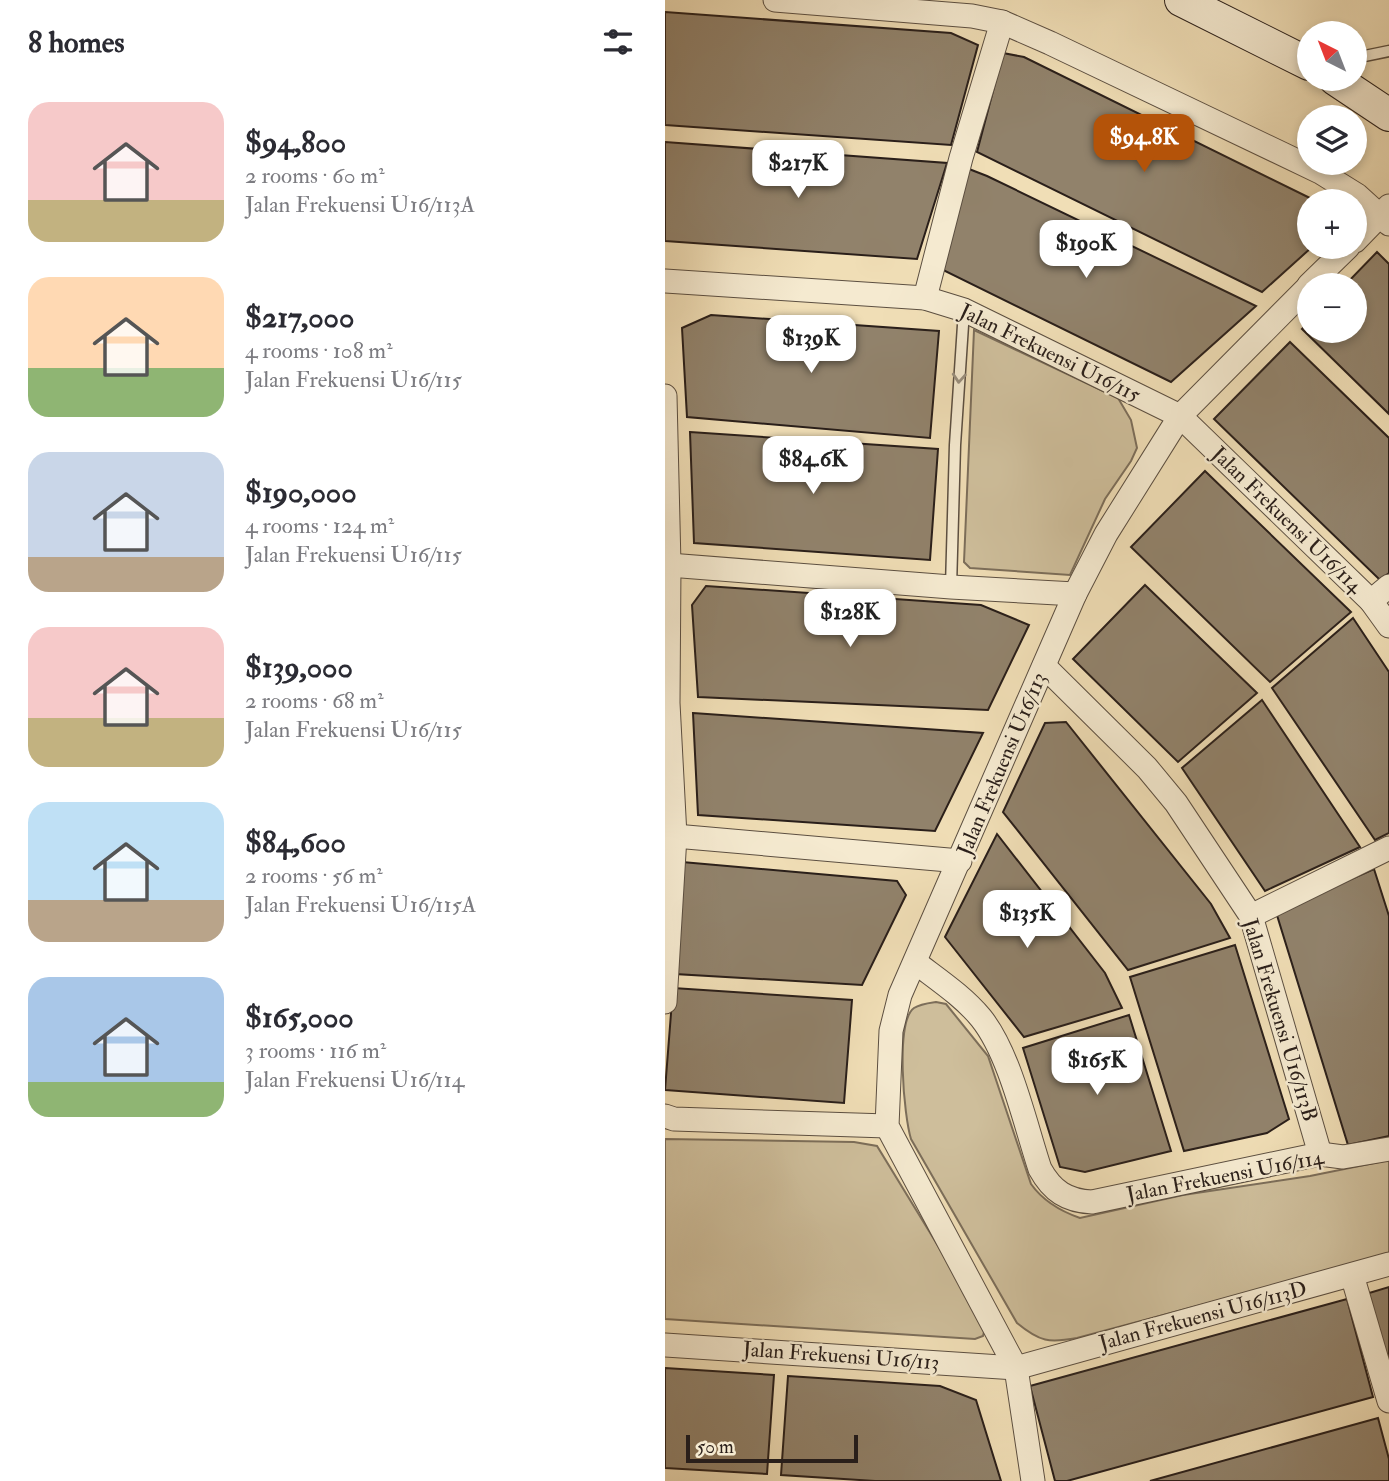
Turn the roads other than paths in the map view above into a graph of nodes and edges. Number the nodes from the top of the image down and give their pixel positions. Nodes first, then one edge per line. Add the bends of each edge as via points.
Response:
1 (775, 0) edge
2 (1181, 0) edge
3 (1002, 22) junction
4 (1389, 51) edge
5 (1367, 56) edge
6 (1297, 58) edge
7 (1353, 91) edge
8 (1389, 115) edge
9 (1386, 215) edge
10 (1367, 231) edge
11 (1336, 259) edge
12 (1321, 273) edge
13 (665, 281) edge
14 (1297, 297) edge
15 (925, 298) junction
16 (964, 310) junction
17 (665, 396) edge
18 (1180, 416) junction
19 (669, 565) junction
20 (1389, 586) edge
21 (951, 587) junction
22 (1075, 594) junction
23 (1371, 601) junction
24 (1389, 626) edge
25 (1044, 666) junction
26 (675, 836) junction
27 (1389, 848) edge
28 (960, 861) junction
29 (1251, 916) junction
30 (915, 962) junction
31 (665, 1002) edge
32 (665, 1116) edge
33 (887, 1126) junction
34 (1389, 1149) edge
35 (1320, 1154) junction
36 (1389, 1264) edge
37 (1352, 1275) junction
38 (665, 1345) edge
39 (1016, 1368) junction
40 (1389, 1401) edge
41 (1033, 1481) edge

1 - 3 street
2 - 6 street
3 - 9 street via 1320,172
3 - 15 street
4 - 5 lane
7 - 8 street
9 - 10 street
11 - 12 street, Jalan Frekuensi U16/113
13 - 15 street, Jalan Frekuensi U16/115
14 - 18 street, Jalan Frekuensi U16/113
15 - 16 street, Jalan Frekuensi U16/115
16 - 18 street, Jalan Frekuensi U16/115
16 -> 21 lane
17 - 19 street
18 - 22 street, Jalan Frekuensi U16/113 via 1106,534
18 - 23 street, Jalan Frekuensi U16/114
19 - 21 street
19 - 26 street via 668,703
20 - 23 street
21 - 22 street
22 - 25 street, Jalan Frekuensi U16/113
23 - 24 street, Jalan Frekuensi U16/114
25 - 28 street, Jalan Frekuensi U16/113
25 - 29 street, Jalan Frekuensi U16/113B via 1176,803
26 - 28 street
26 - 31 street
27 - 29 street
28 - 30 street, Jalan Frekuensi U16/113
29 - 35 street, Jalan Frekuensi U16/113B
30 - 33 street, Jalan Frekuensi U16/113 via 891,1031
30 - 35 street, Jalan Frekuensi U16/114 via 980,1017 1000,1046 1040,1169 1048,1184 1062,1195 1092,1202
32 - 33 street
33 - 39 street
34 - 35 street, Jalan Frekuensi U16/114 via 1343,1157
36 - 37 street, Jalan Frekuensi U16/113D
37 - 39 street, Jalan Frekuensi U16/113D
37 - 40 street
38 - 39 street, Jalan Frekuensi U16/113
39 - 41 street

